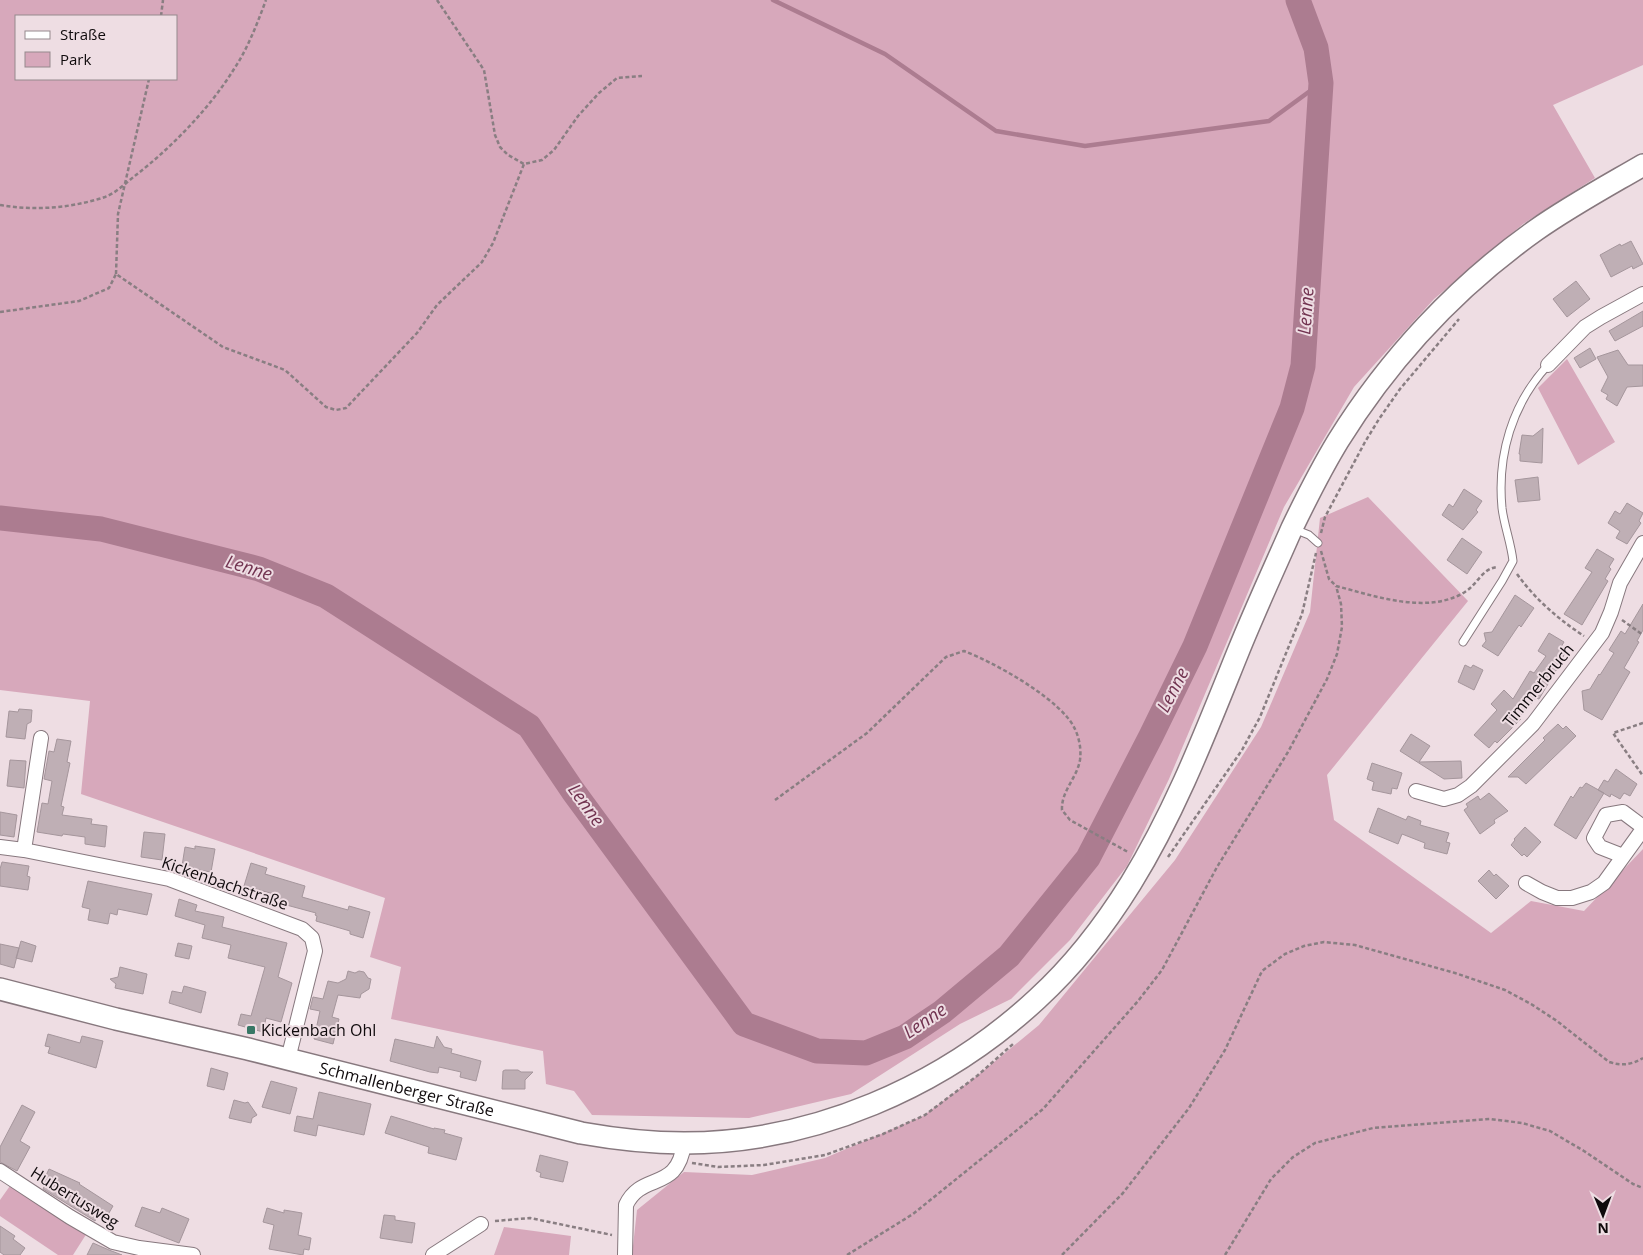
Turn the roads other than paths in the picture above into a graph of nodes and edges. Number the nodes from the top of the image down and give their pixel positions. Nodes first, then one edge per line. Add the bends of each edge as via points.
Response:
1 (1643, 165) edge
2 (1643, 294) edge
3 (1548, 364) joint
4 (1292, 528) junction
5 (1318, 543) road end
6 (1643, 543) edge
7 (1463, 642) dead end
8 (41, 738) dead end
9 (1416, 791) dead end
10 (1643, 828) edge
11 (0, 847) edge
12 (24, 850) junction
13 (1623, 856) junction
14 (1526, 883) dead end
15 (0, 989) edge
16 (288, 1059) junction
17 (682, 1152) junction
18 (0, 1171) edge
19 (481, 1224) road end
20 (193, 1255) edge
21 (433, 1255) edge
22 (625, 1255) edge

1 - 4 main road, Schmallenberger Straße via 1535,231 1466,287 1429,323 1381,380 1349,425
2 - 3 street via 1585,327
3 - 7 lane via 1521,401 1512,422 1501,470 1502,510 1514,561
4 - 5 lane
4 - 17 main road, Schmallenberger Straße via 1174,803 1132,880 1082,951 1060,976 1006,1026 969,1053 897,1093 817,1124
6 - 9 street, Timmerbruch via 1620,584 1602,633 1533,724 1458,795 1444,799
8 - 12 street
10 - 13 street
10 - 13 street via 1623,812 1606,815 1594,838 1600,847
11 - 12 street, Kickenbachstraße
12 - 16 street, Kickenbachstraße via 169,879 302,928 312,938 315,951
13 - 14 street via 1604,883 1591,892 1572,898 1557,898
15 - 16 main road, Schmallenberger Straße
16 - 17 main road, Schmallenberger Straße via 581,1133
17 - 22 street via 675,1171 629,1198 626,1205
18 - 20 street, Hubertusweg via 113,1242
19 - 21 street

